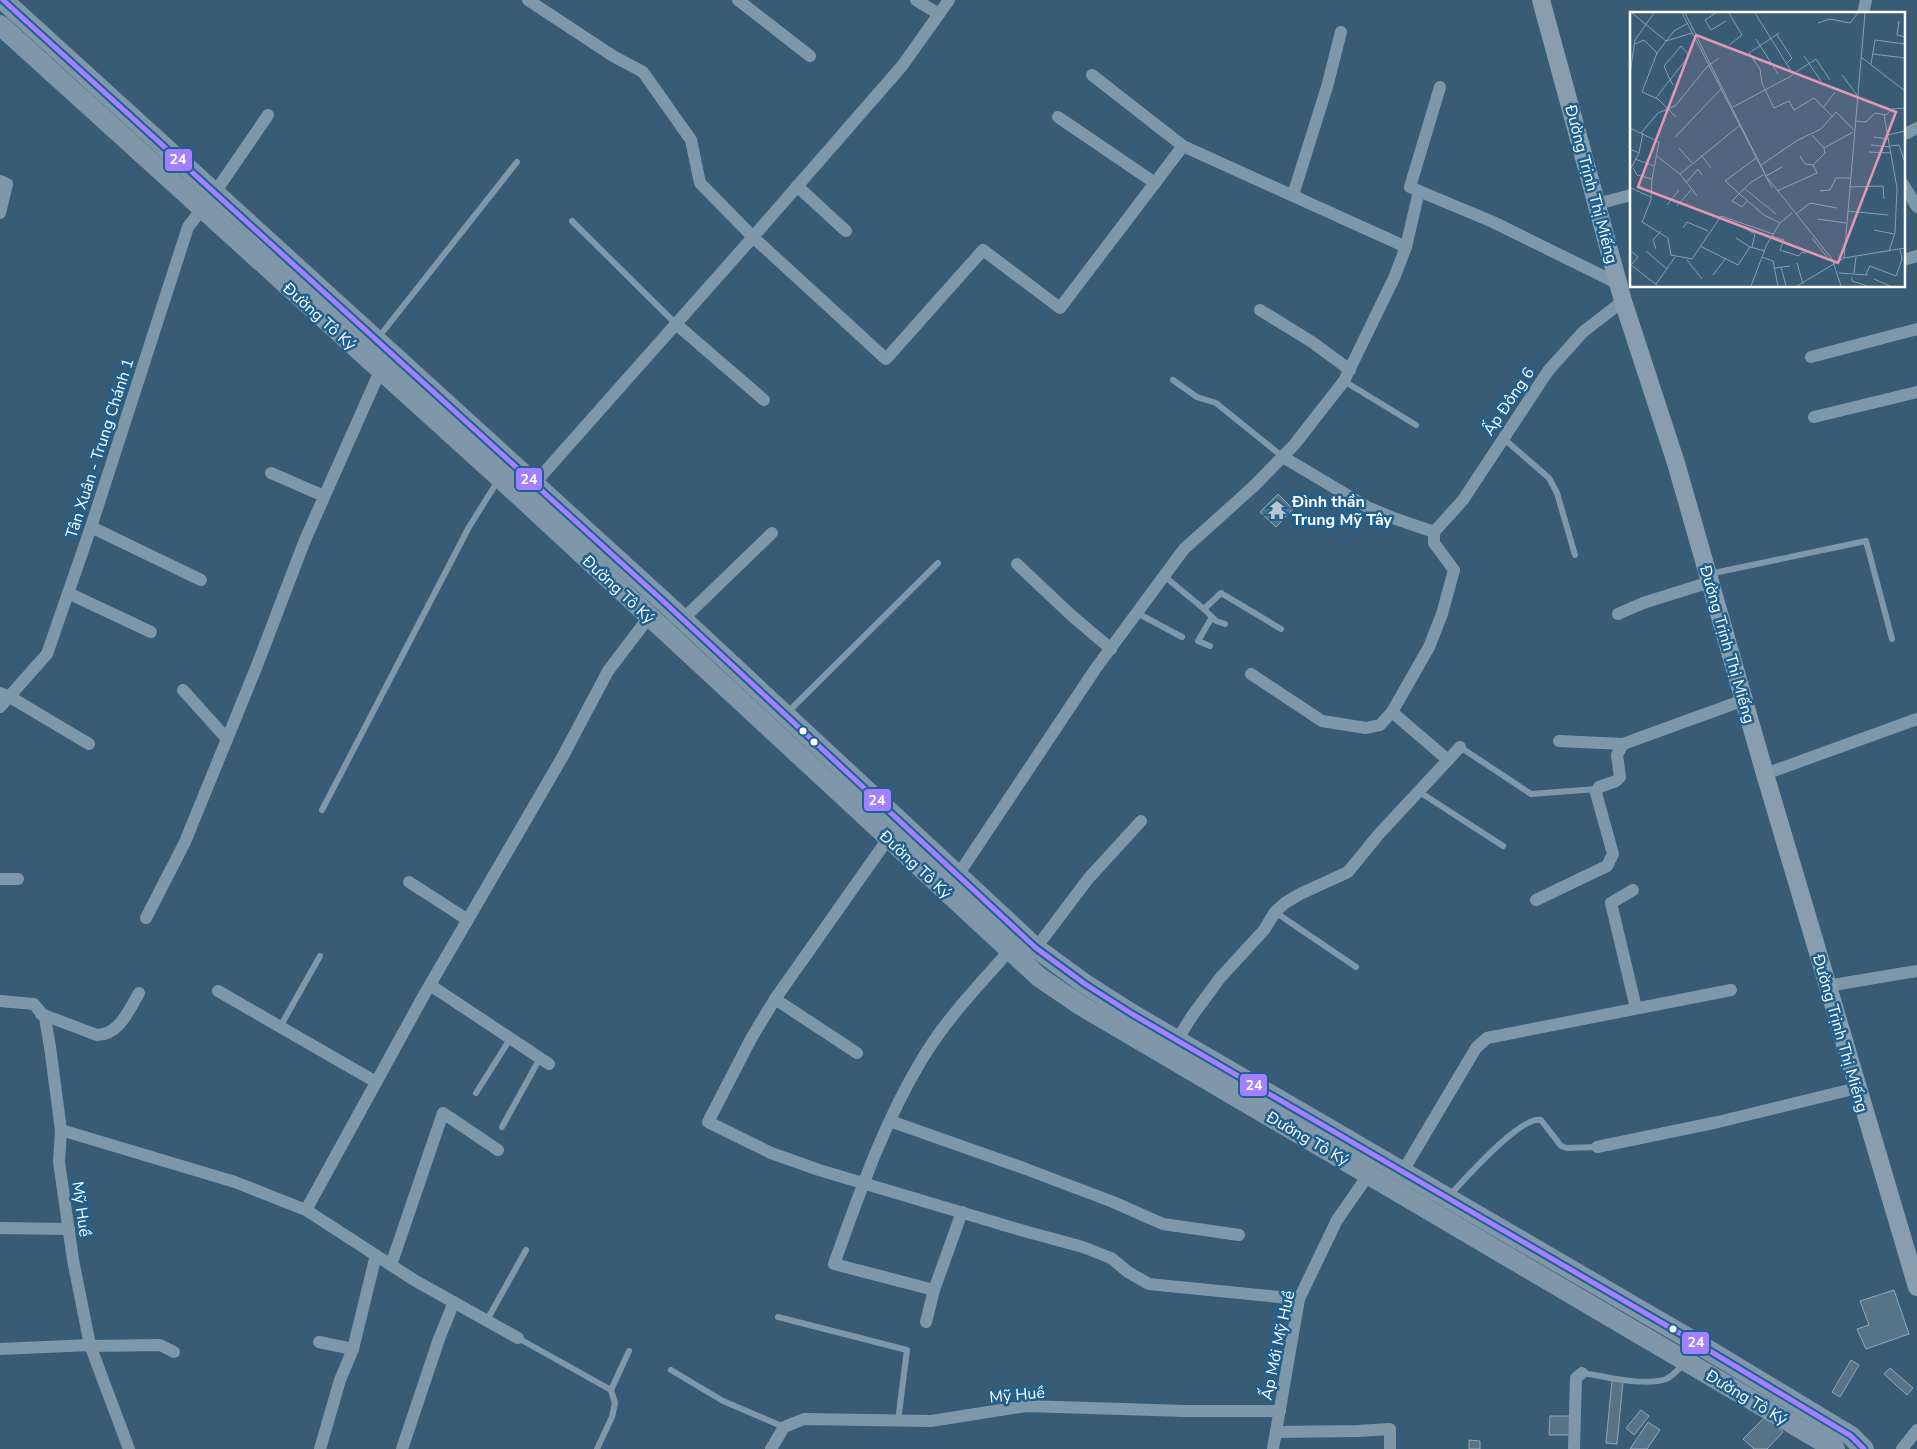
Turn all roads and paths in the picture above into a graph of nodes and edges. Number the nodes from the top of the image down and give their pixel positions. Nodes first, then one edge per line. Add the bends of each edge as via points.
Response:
1 (3, 0) edge
2 (528, 0) edge
3 (738, 0) edge
4 (916, 0) edge
5 (949, 0) edge
6 (1541, 0) edge
7 (938, 14) junction
8 (0, 25) edge
9 (1341, 32) dead end
10 (810, 56) dead end
11 (1092, 75) dead end
12 (1440, 88) dead end
13 (268, 115) dead end
14 (1058, 117) dead end
15 (1917, 128) edge
16 (1904, 134) edge
17 (1183, 146) junction
18 (517, 162) dead end
19 (0, 181) edge
20 (1156, 182) junction
21 (797, 186) junction
22 (1904, 186) edge
23 (1419, 191) junction
24 (216, 192) junction
25 (1293, 195) junction
26 (1630, 195) edge
27 (1597, 204) junction
28 (1917, 207) edge
29 (201, 208) junction
30 (0, 213) edge
31 (572, 221) dead end
32 (846, 231) dead end
33 (753, 237) junction
34 (1406, 247) junction
35 (1917, 256) edge
36 (1904, 260) edge
37 (1621, 293) junction
38 (1260, 310) dead end
39 (676, 324) junction
40 (1917, 329) edge
41 (377, 339) junction
42 (1811, 357) dead end
43 (380, 371) junction
44 (1347, 375) junction
45 (1173, 380) dead end
46 (1917, 392) edge
47 (764, 400) dead end
48 (1814, 417) dead end
49 (1416, 424) dead end
50 (1503, 438) junction
51 (1283, 457) junction
52 (271, 473) dead end
53 (500, 478) junction
54 (535, 483) junction
55 (324, 496) junction
56 (91, 527) junction
57 (1434, 532) junction
58 (772, 534) dead end
59 (1575, 555) dead end
60 (938, 563) dead end
61 (1016, 564) dead end
62 (1164, 576) junction
63 (1709, 578) junction
64 (201, 580) dead end
65 (68, 593) junction
66 (1204, 610) junction
67 (1137, 613) junction
68 (1618, 614) dead end
69 (649, 617) junction
70 (1212, 617) junction
71 (684, 619) junction
72 (1224, 624) dead end
73 (1281, 629) dead end
74 (151, 632) dead end
75 (1182, 637) dead end
76 (1892, 639) dead end
77 (1210, 646) dead end
78 (1111, 649) junction
79 (1251, 674) dead end
80 (183, 690) dead end
81 (5, 695) edge
82 (1744, 700) junction
83 (0, 708) edge
84 (1392, 712) junction
85 (786, 714) junction
86 (1917, 719) edge
87 (227, 739) junction
88 (1559, 741) dead end
89 (90, 744) dead end
90 (1623, 744) junction
91 (1460, 747) joint
92 (1448, 760) junction
93 (1765, 774) junction
94 (1597, 789) junction
95 (1418, 791) junction
96 (322, 810) dead end
97 (1141, 821) dead end
98 (900, 822) junction
99 (888, 838) junction
100 (1503, 846) dead end
101 (958, 875) junction
102 (18, 878) dead end
103 (0, 879) edge
104 (409, 882) dead end
105 (1633, 890) dead end
106 (946, 892) junction
107 (1536, 900) dead end
108 (1275, 912) junction
109 (146, 918) dead end
110 (468, 920) junction
111 (1036, 948) junction
112 (1009, 951) junction
113 (320, 956) dead end
114 (1356, 967) dead end
115 (1917, 970) edge
116 (430, 985) junction
117 (1827, 986) junction
118 (1731, 990) dead end
119 (218, 991) dead end
120 (139, 993) dead end
121 (775, 998) junction
122 (0, 1001) edge
123 (1636, 1008) junction
124 (41, 1014) junction
125 (280, 1027) junction
126 (510, 1038) junction
127 (1177, 1040) junction
128 (857, 1053) dead end
129 (544, 1061) joint
130 (376, 1082) junction
131 (1857, 1088) junction
132 (476, 1093) dead end
133 (890, 1121) junction
134 (502, 1127) dead end
135 (61, 1130) junction
136 (1597, 1147) joint
137 (498, 1150) dead end
138 (1402, 1171) junction
139 (1369, 1174) junction
140 (863, 1183) junction
141 (1447, 1198) junction
142 (306, 1210) junction
143 (962, 1212) junction
144 (0, 1228) edge
145 (68, 1230) junction
146 (1239, 1236) dead end
147 (526, 1250) dead end
148 (376, 1255) junction
149 (391, 1265) junction
150 (1917, 1287) edge
151 (934, 1290) junction
152 (1299, 1299) junction
153 (454, 1302) junction
154 (778, 1317) dead end
155 (487, 1320) junction
156 (926, 1322) dead end
157 (518, 1338) joint
158 (319, 1342) dead end
159 (90, 1345) junction
160 (0, 1349) edge
161 (353, 1349) junction
162 (629, 1351) dead end
163 (174, 1352) dead end
164 (1686, 1360) junction
165 (671, 1370) dead end
166 (1582, 1373) joint
167 (611, 1390) junction
168 (1280, 1410) junction
169 (898, 1421) junction
170 (784, 1427) junction
171 (1917, 1430) edge
172 (1276, 1432) junction
173 (129, 1449) edge
174 (320, 1449) edge
175 (402, 1449) edge
176 (597, 1449) edge
177 (771, 1449) edge
178 (1273, 1449) edge
179 (1390, 1449) edge
180 (1574, 1449) edge
181 (1836, 1449) edge
182 (1864, 1449) edge
183 (1902, 1449) edge

1 - 24 main road, Đường Tô Ký
2 - 33 street via 643,72 691,140 700,184
3 - 10 street
4 - 7 street
5 - 7 street
6 - 27 main road, Đường Trịnh Thị Miếng
7 - 21 street via 902,66
8 - 29 main road, Đường Tô Ký
9 - 25 street
11 - 17 street
12 - 23 street via 1410,187
13 - 24 street, Tân Xuân - Trung Chánh 1
14 - 20 street
15 - 16 street
17 - 20 street
17 - 25 street
18 - 41 lane
19 - 30 street via 7,184
20 - 33 street via 1060,308 983,250 886,359
21 - 32 street
21 - 33 street
22 - 28 street
23 - 34 street
23 - 37 street via 1493,222
24 - 29 street, Tân Xuân - Trung Chánh 1
24 - 41 main road, Đường Tô Ký
25 - 34 street
26 - 27 street
27 - 37 main road, Đường Trịnh Thị Miếng
29 - 43 main road, Đường Tô Ký
29 - 56 street, Tân Xuân - Trung Chánh 1 via 188,227
31 - 39 lane
33 - 39 street
34 - 44 street
35 - 36 street
37 - 50 street, Ấp Đông 6 via 1548,370
37 - 63 main road, Đường Trịnh Thị Miếng
38 - 44 street via 1312,342
39 - 47 street
39 - 54 street
40 - 42 street
41 - 54 main road, Đường Tô Ký
43 - 53 main road, Đường Tô Ký
43 - 55 street
44 - 49 lane
44 - 51 street
45 - 51 lane via 1198,397 1216,403
46 - 48 street
50 - 57 street, Ấp Đông 6 via 1463,500
50 - 59 lane via 1549,478 1557,493
51 - 57 street via 1367,507
51 - 62 street via 1184,549
52 - 55 street
53 - 69 main road, Đường Tô Ký
53 - 96 lane via 469,527
54 - 71 main road, Đường Tô Ký
55 - 87 street
56 - 64 street
56 - 65 street, Tân Xuân - Trung Chánh 1
57 - 84 street via 1434,544 1454,570 1429,647
58 - 71 street
60 - 85 lane
61 - 78 street
62 - 66 lane
62 - 67 street
63 - 68 street
63 - 76 lane via 1866,541
63 - 82 main road, Đường Trịnh Thị Miếng
65 - 74 street
65 - 81 street, Tân Xuân - Trung Chánh 1 via 47,654
66 - 70 lane
66 - 73 lane via 1221,593
67 - 75 lane
67 - 78 street
69 - 99 main road, Đường Tô Ký
69 - 110 street via 608,671
70 - 72 lane
70 - 77 lane via 1198,640
71 - 85 main road, Đường Tô Ký
78 - 101 street
79 - 84 street via 1322,721 1366,728 1380,725
80 - 87 street
81 - 83 street, Tân Xuân - Trung Chánh 1
81 - 89 street
82 - 90 street
82 - 93 main road, Đường Trịnh Thị Miếng
84 - 92 street
85 - 98 main road, Đường Tô Ký
86 - 93 street
87 - 109 street via 185,842
88 - 90 street
90 - 94 street via 1617,755 1620,778
91 - 92 street
91 - 94 lane via 1531,794
92 - 95 street
93 - 117 main road, Đường Trịnh Thị Miếng
94 - 107 street via 1613,854 1610,862
95 - 100 lane
95 - 108 street via 1348,872 1300,894
97 - 111 street via 1088,879
98 - 99 street
98 - 101 main road, Đường Tô Ký
99 - 106 main road, Đường Tô Ký
99 - 121 street
101 - 106 main road
101 - 111 main road, Đường Tô Ký
102 - 103 street
104 - 110 street
105 - 123 street via 1611,903
106 - 112 main road, Đường Tô Ký
108 - 114 lane
108 - 127 street via 1264,930 1220,978
110 - 116 street
111 - 127 main road, Đường Tô Ký via 1085,984
112 - 133 street via 958,1008 921,1060
112 - 139 main road, Đường Tô Ký via 1039,977 1080,1005
113 - 125 lane
115 - 117 street
116 - 126 street
116 - 130 street
117 - 131 main road, Đường Trịnh Thị Miếng
118 - 123 street
119 - 125 street
120 - 124 street via 122,1021 107,1035 98,1035
121 - 128 street
121 - 140 street via 708,1122 771,1153
122 - 124 street via 34,1004
123 - 138 street via 1487,1038 1476,1048
124 - 135 street, Mỹ Huề via 50,1047
125 - 130 street
126 - 129 street
126 - 132 lane
127 - 138 main road, Đường Tô Ký
129 - 134 lane
130 - 142 street
131 - 136 street
131 - 150 main road, Đường Trịnh Thị Miếng
133 - 140 street
133 - 146 street via 1035,1172 1162,1224
135 - 142 street via 235,1182
135 - 145 street, Mỹ Huề via 59,1162
136 - 141 lane via 1561,1146 1541,1120 1532,1119 1512,1133
137 - 149 street via 443,1113
138 - 141 main road, Đường Tô Ký
139 - 152 street, Ấp Mới Mỹ Huề via 1337,1220
139 - 164 main road, Đường Tô Ký
140 - 143 street
140 - 151 street via 834,1264
141 - 182 main road, Đường Tô Ký via 1762,1382 1851,1436
142 - 148 street
143 - 151 street
143 - 152 street via 1083,1247 1111,1258 1149,1284
144 - 145 street
145 - 159 street, Mỹ Huề
147 - 155 lane
148 - 149 street
148 - 161 street
149 - 153 street
151 - 156 street
152 - 168 street, Ấp Mới Mỹ Huề
153 - 155 street
153 - 175 street
154 - 169 lane via 907,1350
155 - 157 street
157 - 167 lane
158 - 161 street
159 - 160 street
159 - 163 street via 160,1345
159 - 173 street, Mỹ Huề
161 - 174 street via 340,1380
162 - 167 lane
164 - 166 lane via 1666,1379 1656,1381
164 - 181 main road, Đường Tô Ký
165 - 170 lane via 723,1401
166 - 180 street via 1576,1378
167 - 176 lane via 615,1403 612,1418
168 - 169 street, Mỹ Huề via 1026,1406 931,1421
168 - 172 street, Ấp Mới Mỹ Huề
169 - 170 street, Mỹ Huề via 804,1419
170 - 177 street
171 - 183 street
172 - 178 street, Ấp Mới Mỹ Huề
172 - 179 street via 1390,1429

